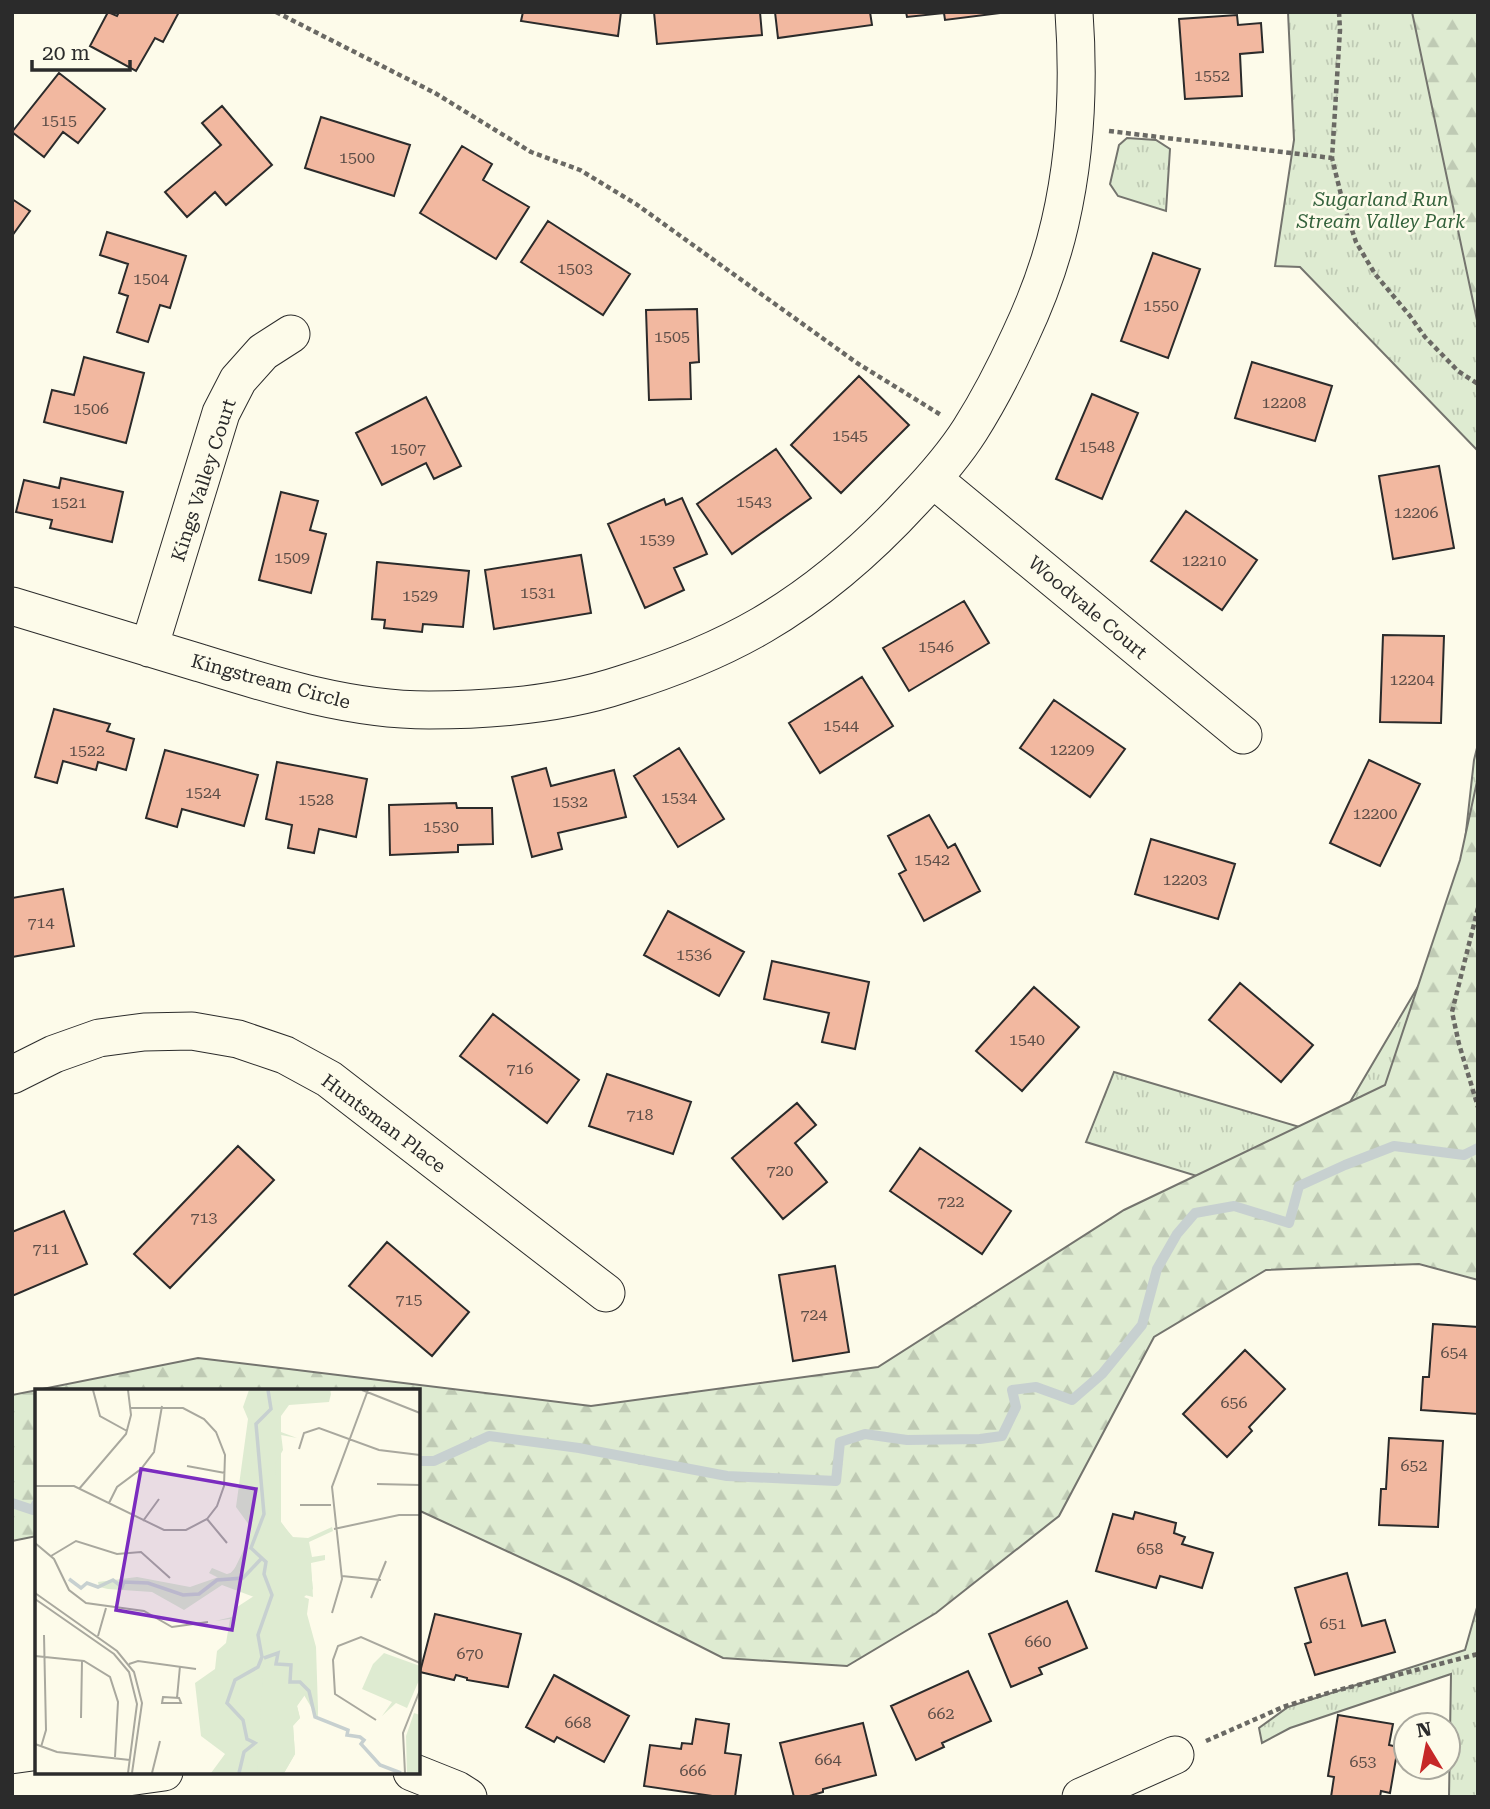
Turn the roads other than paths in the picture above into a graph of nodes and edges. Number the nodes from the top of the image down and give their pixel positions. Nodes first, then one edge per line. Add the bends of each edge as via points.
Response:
1 (1074, 12) edge
2 (291, 334) dead end
3 (933, 479) junction
4 (12, 606) edge
5 (149, 648) junction
6 (1243, 735) dead end
7 (12, 1075) edge
8 (606, 1293) dead end
9 (1175, 1755) road end
10 (150, 1774) edge
11 (417, 1774) edge
12 (12, 1793) edge
13 (468, 1797) edge
14 (1082, 1797) edge

1 - 3 street, Kingstream Circle via 1077,87 1072,156 1060,224 1039,295 1007,366 969,432
2 - 5 street, Kings Valley Court via 263,352 238,380 221,413
3 - 5 street, Kingstream Circle via 880,537 822,586 762,625 703,655 621,685 560,699 497,708 425,710 352,703
3 - 6 street, Woodvale Court
4 - 5 street, Kingstream Circle
7 - 8 street, Huntsman Place via 99,1038 144,1032 192,1031 238,1039 285,1055 329,1079
9 - 14 street
10 - 12 street
11 - 13 street

